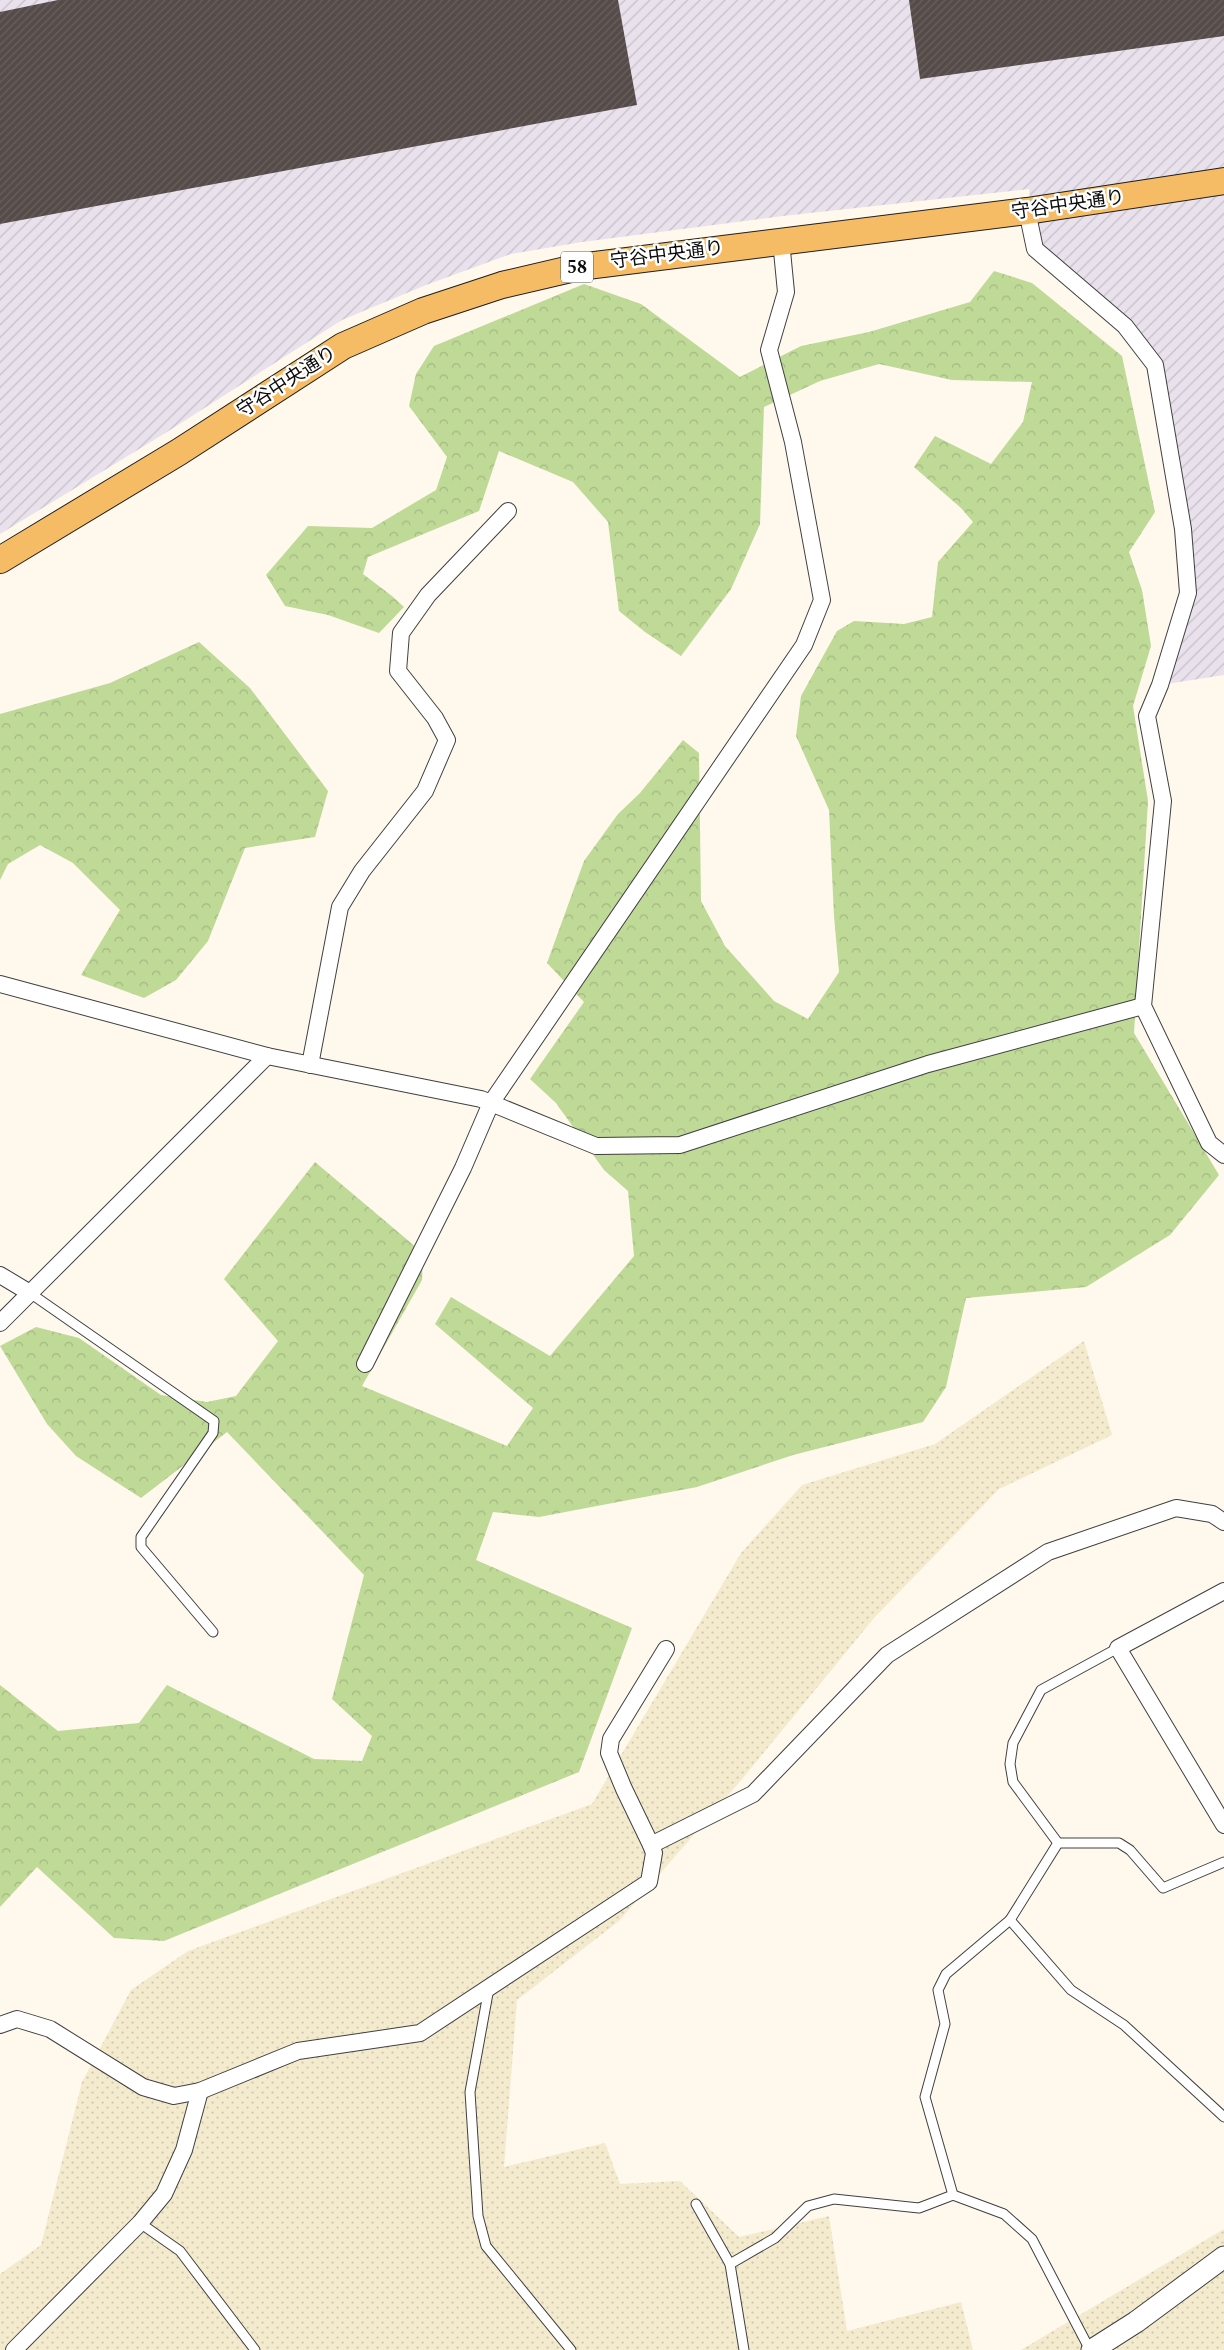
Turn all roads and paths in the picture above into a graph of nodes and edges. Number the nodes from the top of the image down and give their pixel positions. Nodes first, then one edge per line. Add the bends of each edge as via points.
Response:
1 (1224, 181) edge
2 (1027, 211) junction
3 (781, 241) junction
4 (508, 511) dead end
5 (0, 560) edge
6 (0, 984) edge
7 (1143, 1006) junction
8 (267, 1056) junction
9 (310, 1065) junction
10 (491, 1103) junction
11 (1224, 1155) edge
12 (0, 1275) edge
13 (30, 1293) junction
14 (0, 1323) edge
15 (365, 1364) dead end
16 (1224, 1522) edge
17 (1224, 1591) edge
18 (213, 1632) dead end
19 (1118, 1648) junction
20 (666, 1649) dead end
21 (1224, 1825) edge
22 (1058, 1843) junction
23 (651, 1846) junction
24 (1224, 1862) edge
25 (1010, 1920) junction
26 (490, 1987) junction
27 (0, 2025) edge
28 (200, 2091) junction
29 (1224, 2117) edge
30 (953, 2195) junction
31 (696, 2204) dead end
32 (140, 2223) junction
33 (1224, 2257) edge
34 (730, 2264) junction
35 (14, 2350) edge
36 (255, 2350) edge
37 (571, 2350) edge
38 (744, 2350) edge
39 (1091, 2350) edge

1 - 2 main road, 守谷中央通り / 58
2 - 3 main road, 守谷中央通り / 58
2 - 7 street via 1035,249 1125,326 1155,364 1183,528 1188,593 1160,685 1147,716 1163,801
3 - 5 main road, 守谷中央通り / 58 via 579,267 502,285 423,311 343,346 179,452
3 - 10 street via 786,292 769,350 793,442 822,600 804,646
4 - 9 street via 428,595 401,633 398,671 435,718 446,740 425,790 362,871 340,907
6 - 8 street
7 - 10 street via 928,1064 680,1145 596,1146
7 - 11 street via 1209,1143
8 - 9 street
8 - 13 street
9 - 10 street
10 - 15 street via 463,1168
12 - 13 street
13 - 14 street
13 - 18 lane via 214,1421 213,1433 141,1537 141,1547
16 - 23 street via 1212,1514 1176,1508 1048,1552 887,1655 753,1794
17 - 19 street
19 - 21 street
19 - 22 lane via 1041,1690 1013,1743 1012,1782
20 - 23 street via 611,1739 609,1753
22 - 24 lane via 1119,1843 1130,1850 1162,1888
22 - 25 lane
23 - 26 street via 654,1853 650,1882
25 - 29 lane via 1071,1990 1124,2025
25 - 30 lane via 946,1974 938,1990 945,2024 925,2096
26 - 28 street via 420,2033 298,2051
26 - 37 lane via 470,2092 478,2216 486,2246
27 - 28 street via 17,2019 50,2029 142,2087 174,2096
28 - 32 street via 184,2150 164,2194
30 - 34 lane via 919,2208 834,2199 808,2206 775,2238
30 - 39 lane via 1004,2214 1032,2239
31 - 34 lane
32 - 35 street
32 - 36 lane via 180,2251
33 - 39 street via 1136,2322
34 - 38 lane

